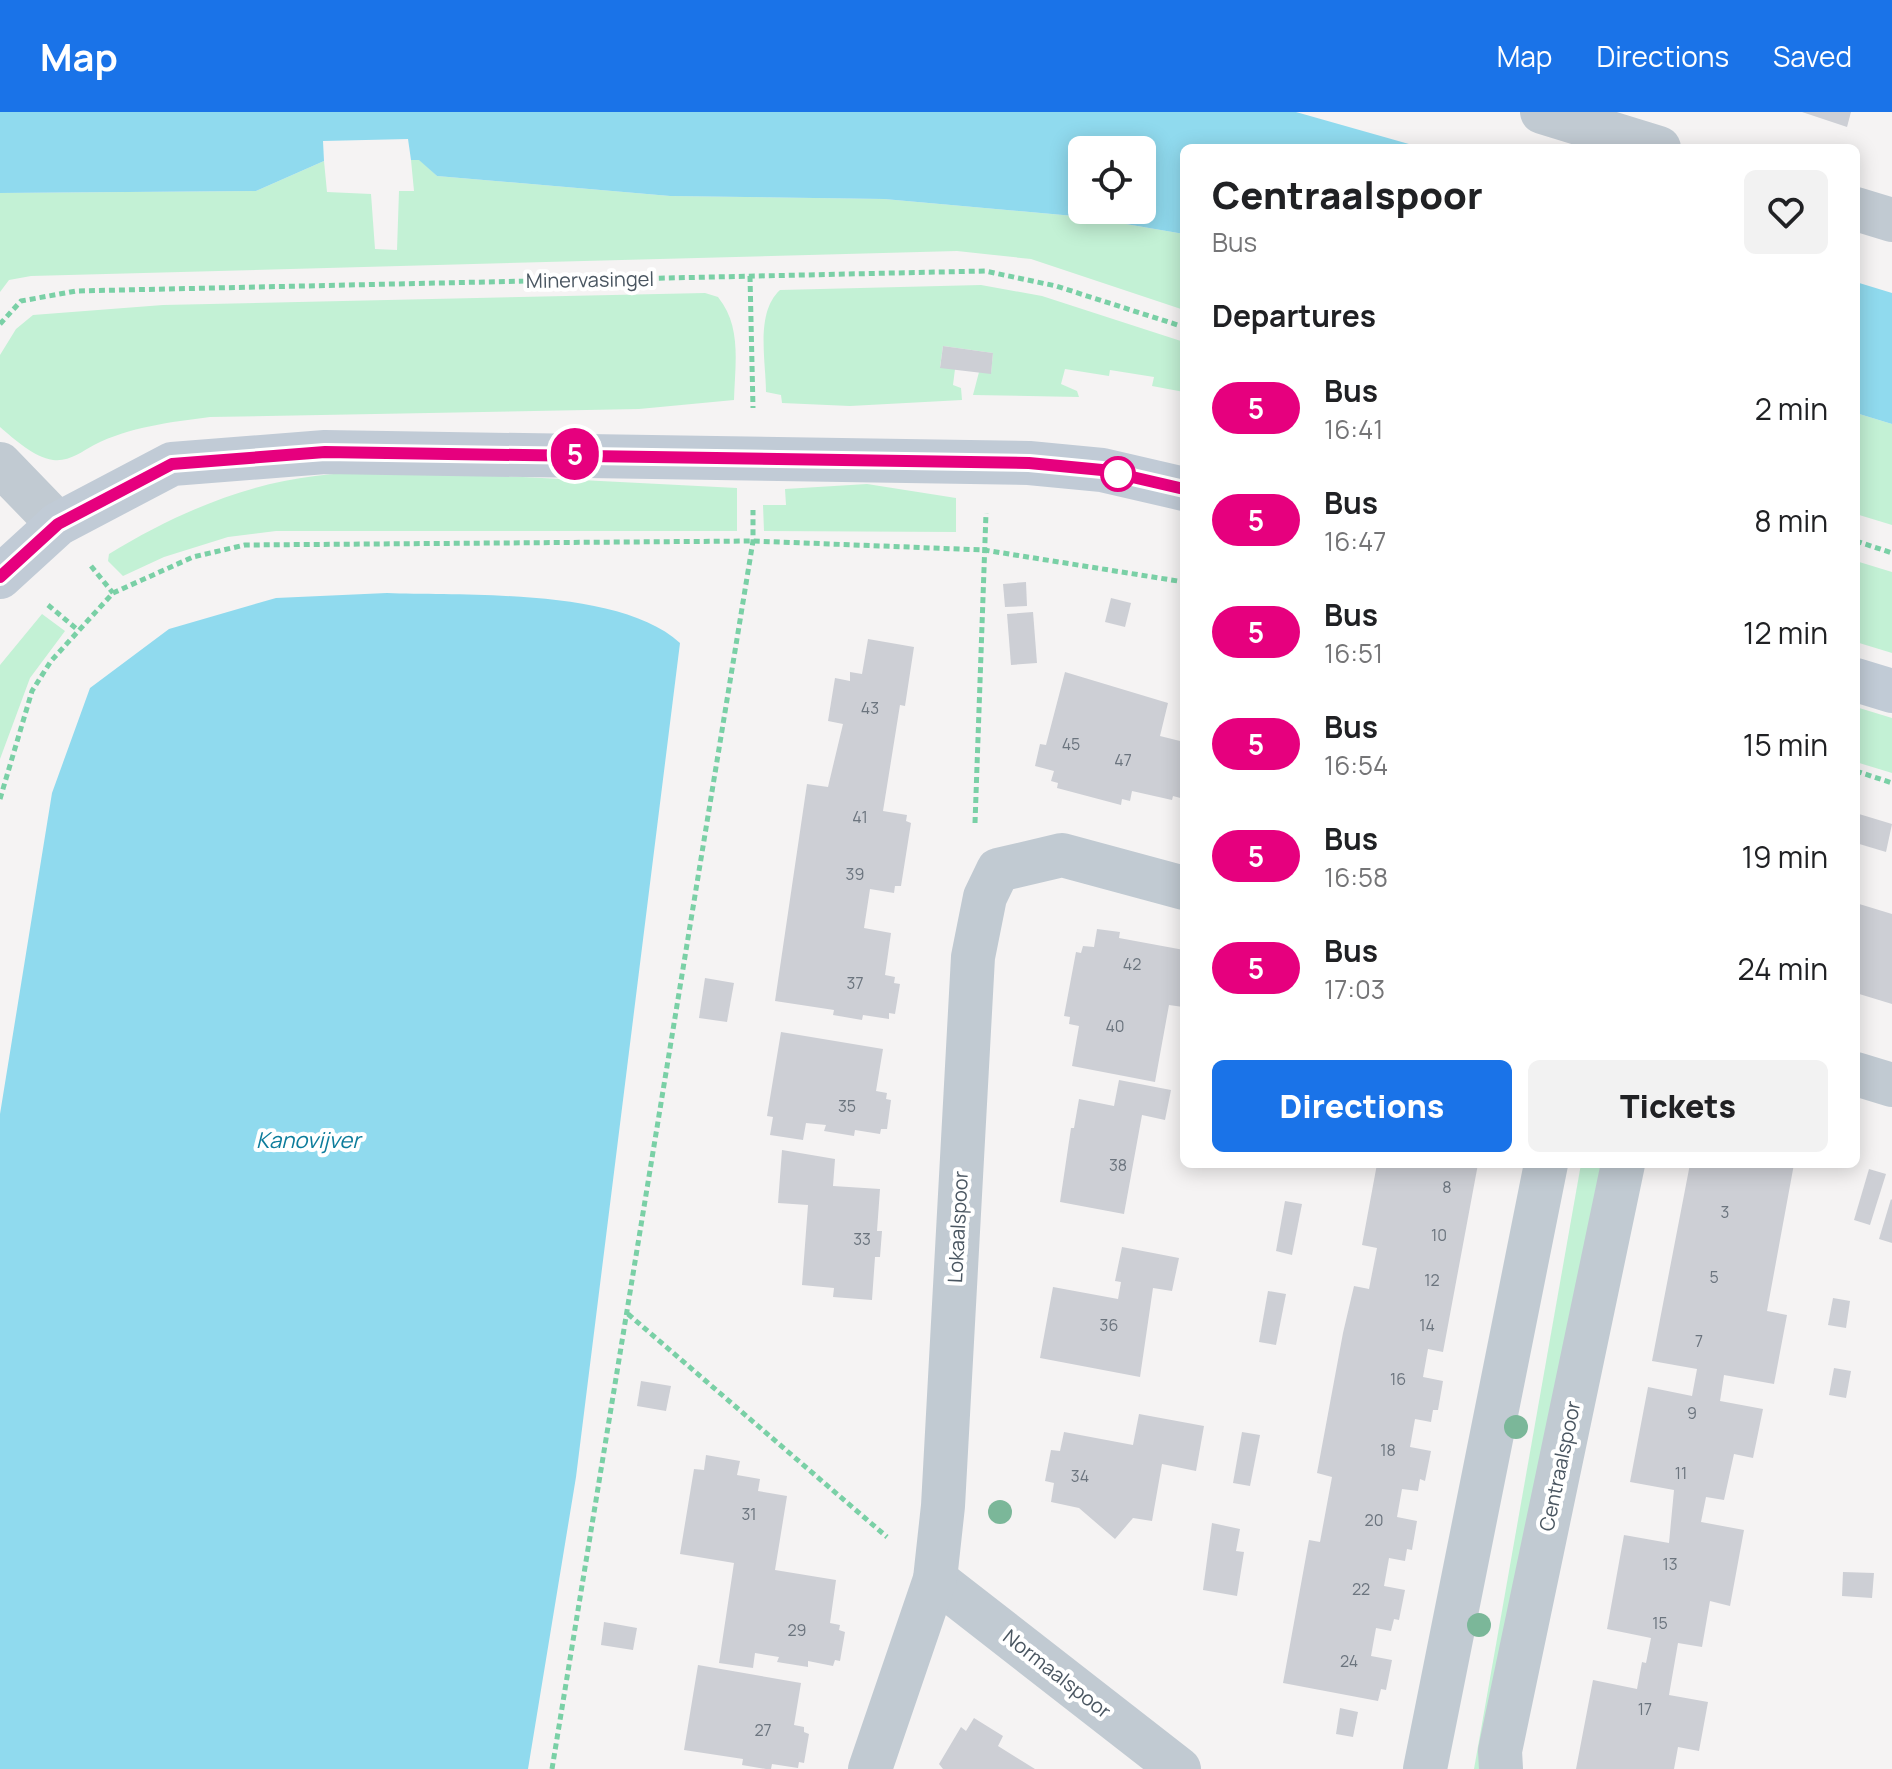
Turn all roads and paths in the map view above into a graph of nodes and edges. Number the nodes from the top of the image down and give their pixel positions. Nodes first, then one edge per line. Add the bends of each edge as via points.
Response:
1 (1542, 112) edge
2 (1646, 144) edge
3 (1860, 210) edge
4 (1892, 220) edge
5 (0, 324) edge
6 (1180, 326) edge
7 (0, 464) edge
8 (1180, 488) edge
9 (987, 507) dead end
10 (58, 524) junction
11 (753, 541) junction
12 (1860, 542) edge
13 (984, 550) junction
14 (1892, 553) edge
15 (0, 577) edge
16 (1180, 581) edge
17 (1860, 681) edge
18 (1892, 691) edge
19 (1860, 772) edge
20 (1892, 783) edge
21 (0, 799) edge
22 (998, 870) junction
23 (1180, 887) edge
24 (1860, 1075) edge
25 (1892, 1085) edge
26 (1545, 1168) edge
27 (1622, 1168) edge
28 (627, 1314) junction
29 (935, 1579) junction
30 (552, 1769) edge
31 (870, 1769) edge
32 (1179, 1769) edge
33 (1425, 1769) edge
34 (1501, 1769) edge

1 - 2 street
3 - 4 street
5 - 6 path, Minervasingel via 21,301 67,291 985,271 1056,286
7 - 10 street
8 - 10 street via 1102,470 1029,463 325,452 172,464
9 - 13 path
10 - 15 street
11 - 13 path
11 - 21 path via 245,545 193,557 113,593 51,661 20,721
11 - 28 path
12 - 14 path
13 - 16 path
13 - 22 path via 975,830
17 - 18 street
19 - 20 path
22 - 23 street via 1062,855
22 - 29 street, Lokaalspoor via 985,897 973,957
24 - 25 street
26 - 33 street
27 - 34 street, Centraalspoor via 1500,1751
28 - 29 path
28 - 30 path
29 - 31 street, Lokaalspoor
29 - 32 street, Normaalspoor

